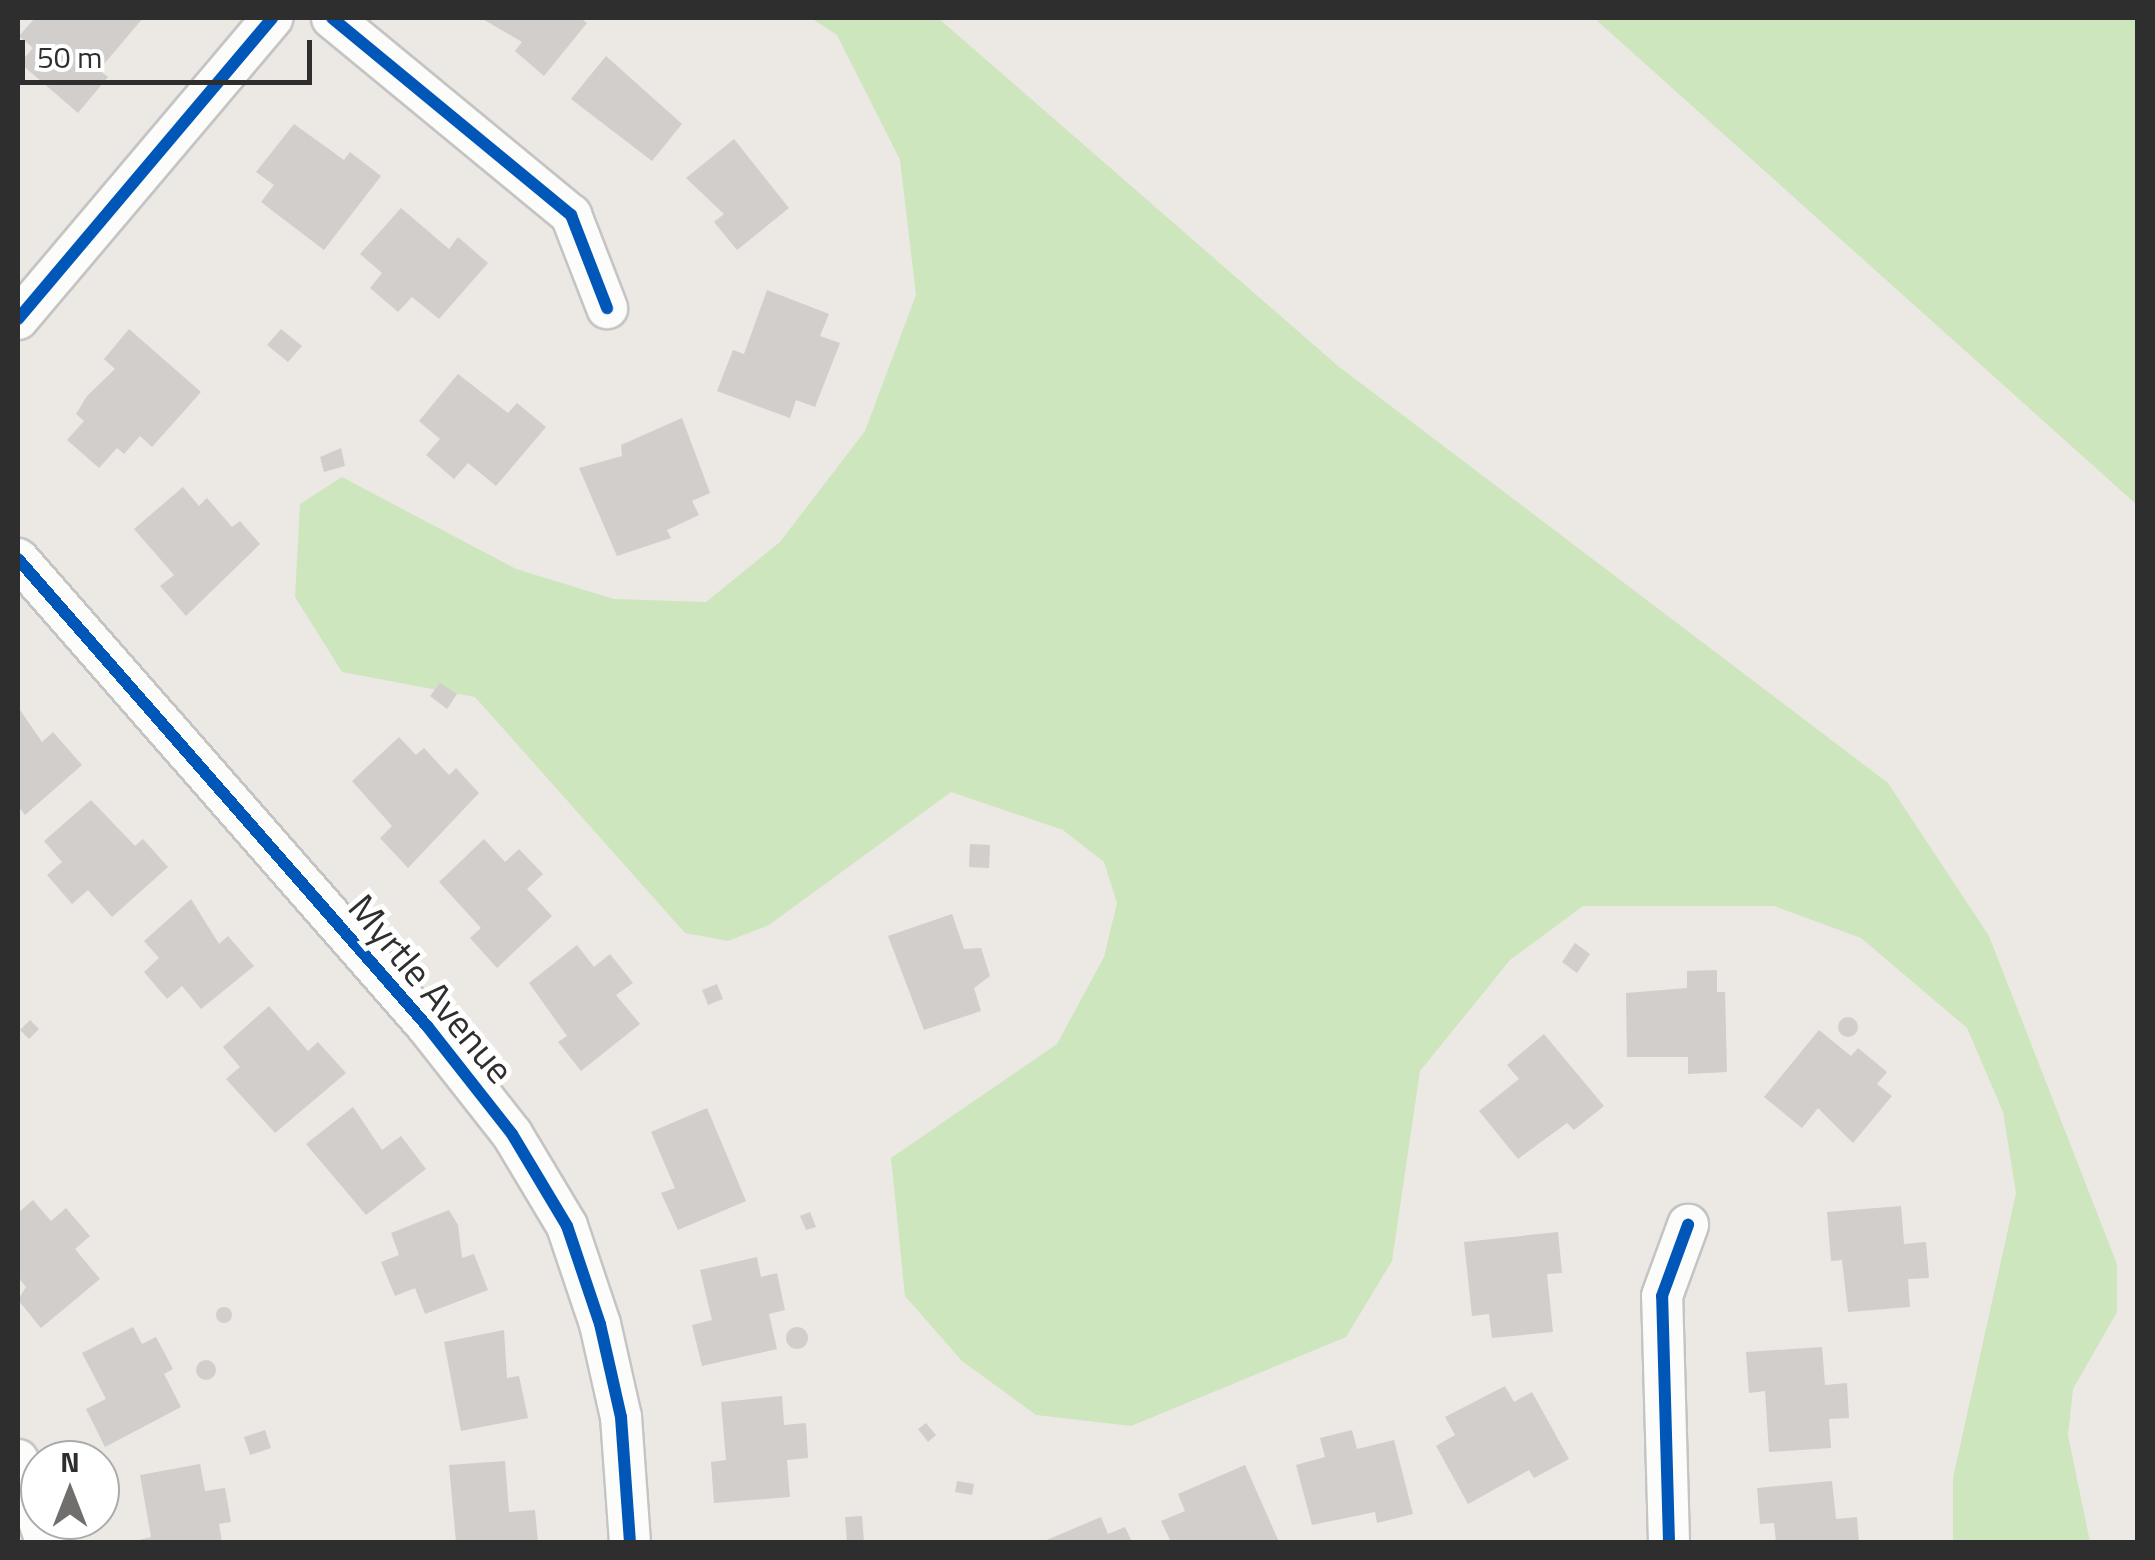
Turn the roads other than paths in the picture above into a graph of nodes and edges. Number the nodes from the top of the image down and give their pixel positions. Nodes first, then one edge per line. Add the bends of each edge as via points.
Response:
1 (272, 18) edge
2 (332, 18) edge
3 (607, 308) dead end
4 (18, 319) edge
5 (18, 559) edge
6 (1688, 1225) dead end
7 (18, 1460) edge
8 (46, 1542) edge
9 (630, 1542) edge
10 (1669, 1542) edge

1 - 4 street
2 - 3 street via 570,215
5 - 9 street, Myrtle Avenue via 428,1026 512,1134 566,1226 600,1324 621,1417
6 - 10 street via 1662,1296
7 - 8 street

